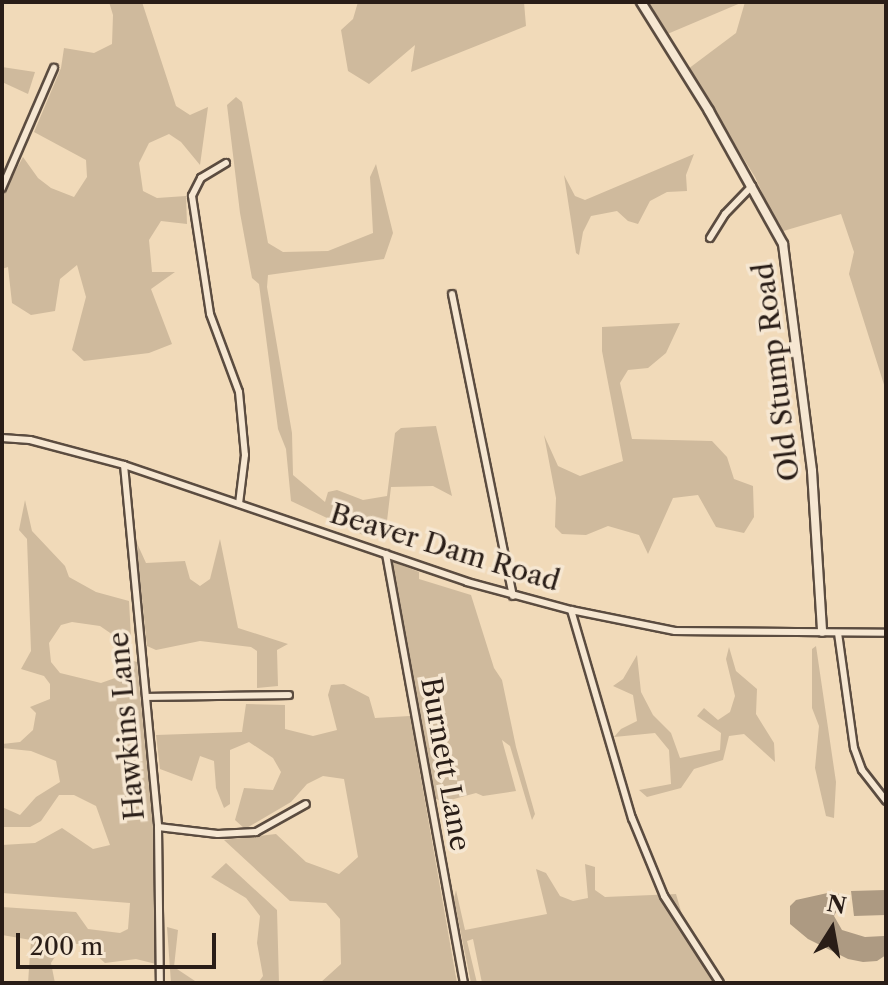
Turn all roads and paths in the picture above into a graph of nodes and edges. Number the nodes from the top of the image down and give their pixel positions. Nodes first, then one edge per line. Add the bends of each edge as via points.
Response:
1 (641, 2) edge
2 (54, 68) dead end
3 (226, 163) dead end
4 (752, 186) junction
5 (2, 188) edge
6 (710, 238) dead end
7 (452, 294) dead end
8 (2, 438) edge
9 (124, 465) junction
10 (239, 504) junction
11 (386, 554) junction
12 (513, 596) junction
13 (571, 610) junction
14 (822, 632) junction
15 (838, 633) junction
16 (886, 633) edge
17 (289, 695) dead end
18 (146, 697) junction
19 (886, 801) edge
20 (306, 804) dead end
21 (158, 827) junction
22 (160, 983) edge
23 (464, 983) edge
24 (720, 983) edge

1 - 4 street, Old Stump Road
2 - 5 street
3 - 10 street via 201,178 192,196 210,314 239,392 245,455
4 - 6 street
4 - 14 street, Old Stump Road via 783,244 812,471
7 - 12 street
8 - 9 street, Beaver Dam Road via 30,440
9 - 10 street, Beaver Dam Road
9 - 18 street, Hawkins Lane
10 - 11 street, Beaver Dam Road
11 - 12 street, Beaver Dam Road
11 - 23 street, Burnett Lane
12 - 13 street, Beaver Dam Road
13 - 14 street, Beaver Dam Road via 675,631
13 - 24 street via 632,818 664,896
14 - 15 street, Beaver Dam Road
15 - 16 street, Beaver Dam Road
15 - 19 street via 854,748 862,770
17 - 18 street
18 - 21 street, Hawkins Lane
20 - 21 street via 256,832
21 - 22 street, Hawkins Lane

